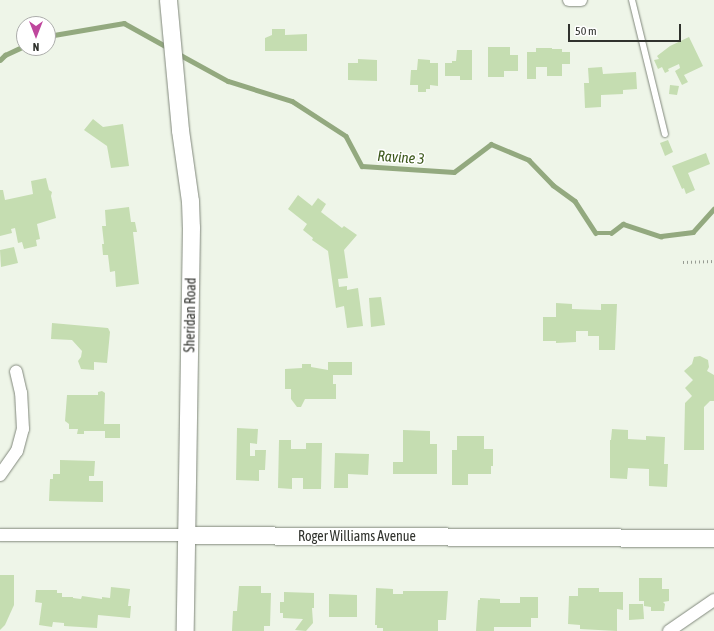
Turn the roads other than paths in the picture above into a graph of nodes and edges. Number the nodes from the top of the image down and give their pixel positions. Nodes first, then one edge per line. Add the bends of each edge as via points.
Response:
1 (168, 0) edge
2 (569, 0) edge
3 (581, 0) edge
4 (632, 0) edge
5 (665, 134) dead end
6 (16, 372) dead end
7 (0, 475) edge
8 (0, 535) edge
9 (186, 535) junction
10 (714, 538) edge
11 (714, 600) edge
12 (185, 631) edge
13 (669, 631) edge

1 - 9 street, Sheridan Road via 192,227
2 - 3 street
4 - 5 lane
6 - 7 street via 21,393 23,429 18,451
8 - 9 street, Roger Williams Avenue
9 - 10 street, Roger Williams Avenue
9 - 12 street, Sheridan Road
11 - 13 street

